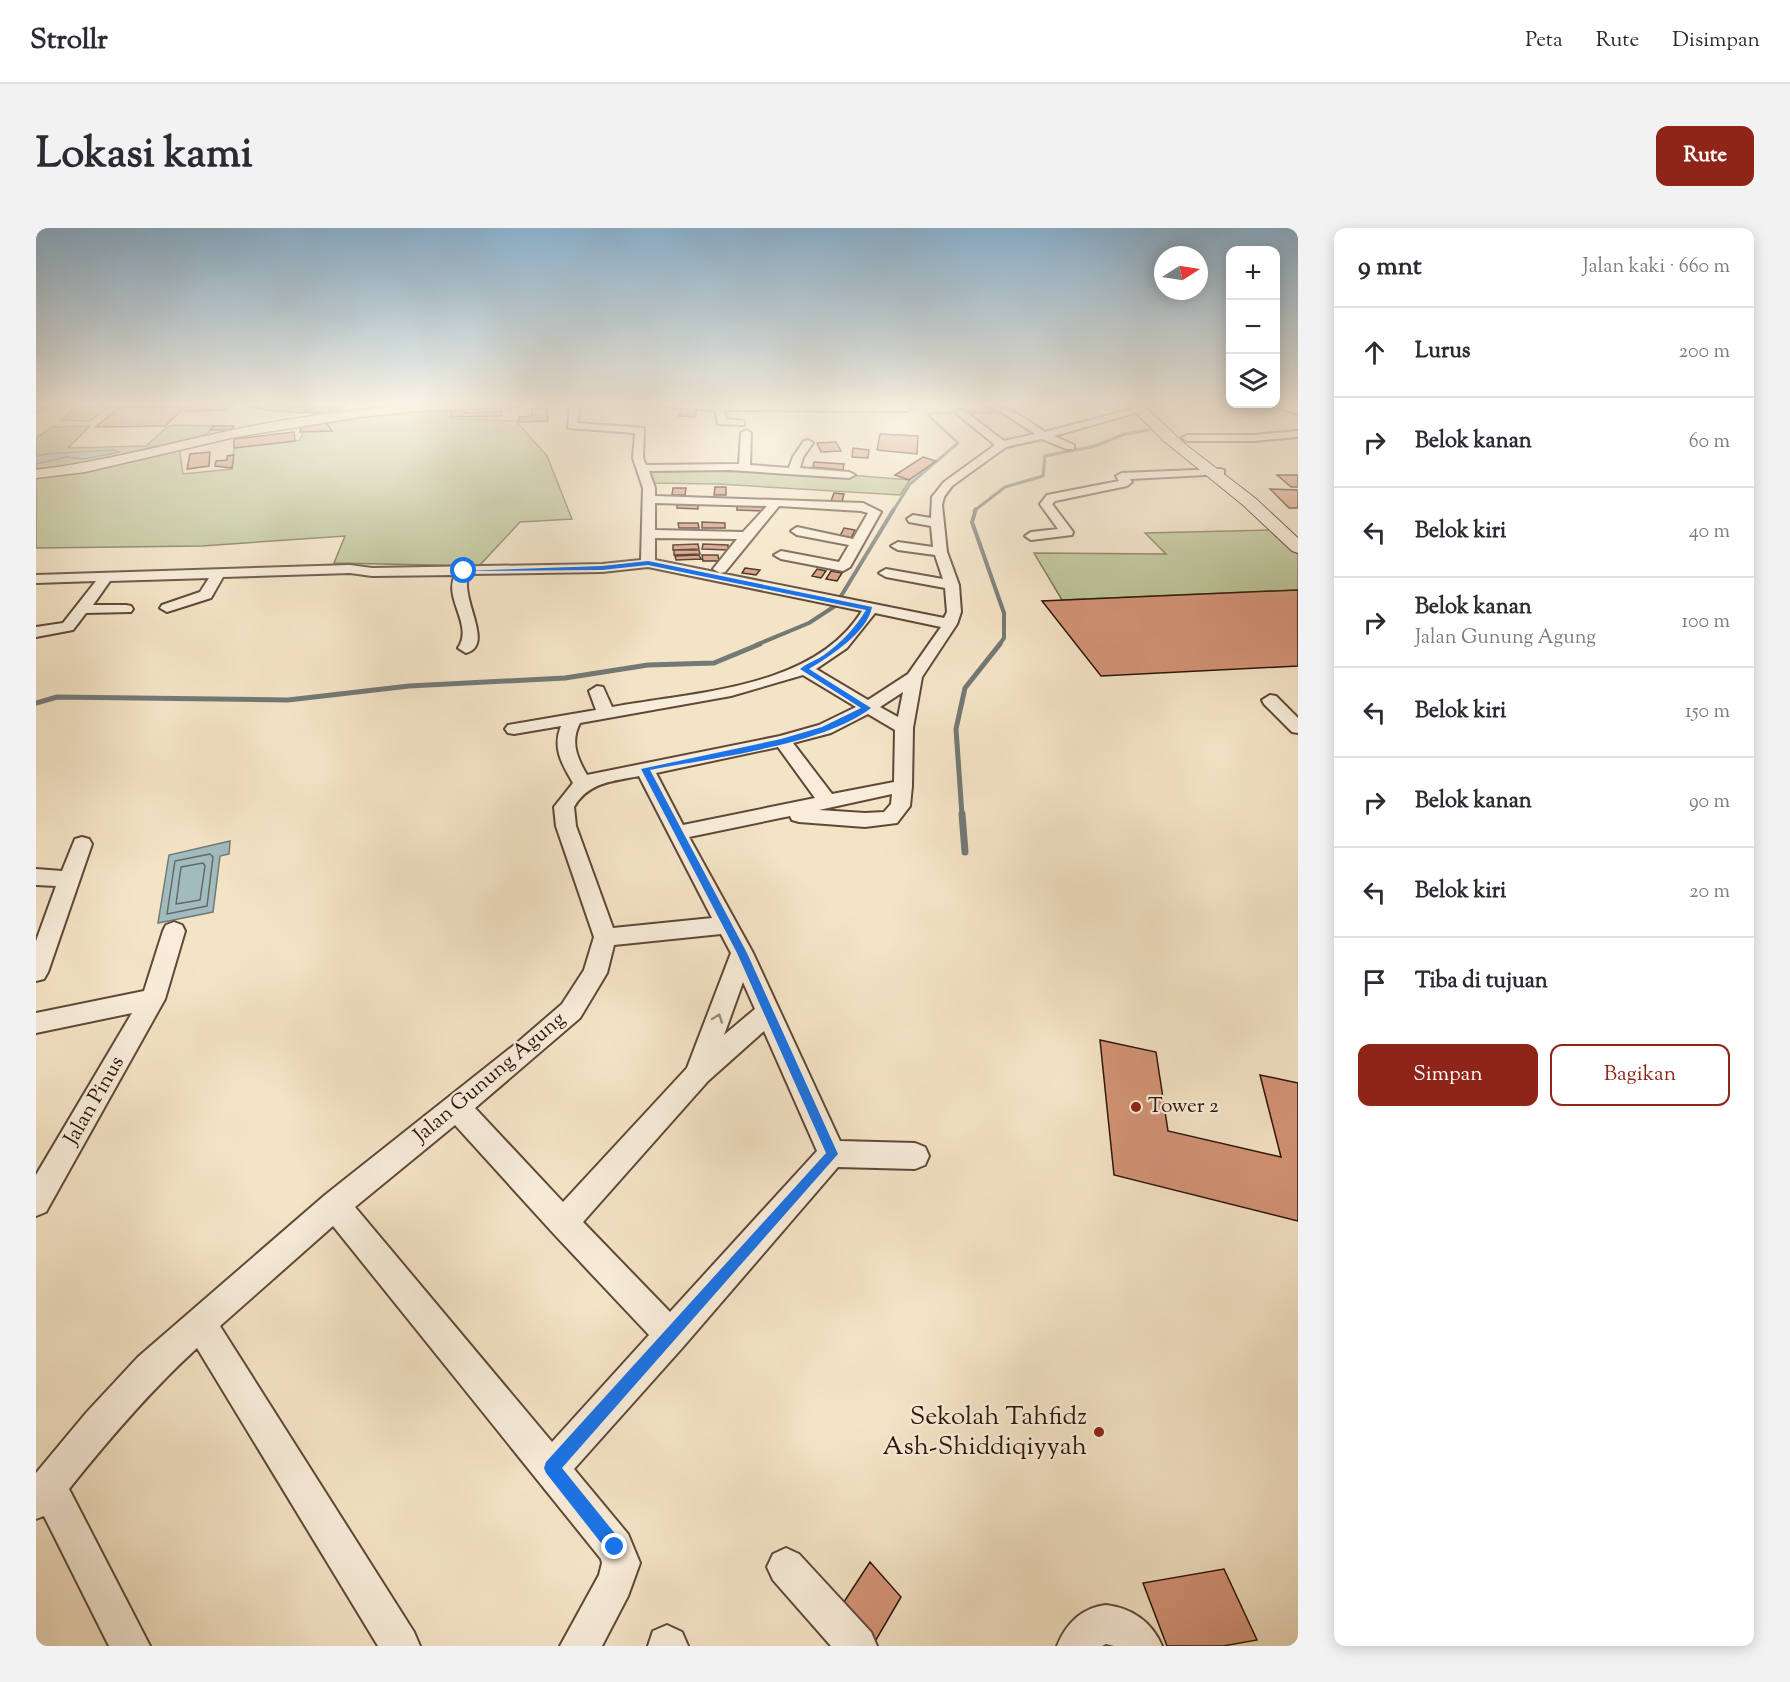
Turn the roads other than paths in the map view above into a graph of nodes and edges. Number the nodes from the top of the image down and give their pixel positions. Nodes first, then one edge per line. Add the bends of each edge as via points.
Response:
1 (62, 470) edge
2 (641, 470) edge
3 (779, 470) edge
4 (967, 470) edge
5 (1213, 470) edge
6 (793, 471) joint
7 (1215, 472) junction
8 (36, 474) edge
9 (849, 475) dead end
10 (650, 499) junction
11 (773, 507) dead end
12 (666, 508) dead end
13 (913, 519) dead end
14 (938, 523) junction
15 (797, 531) dead end
16 (650, 534) junction
17 (746, 536) junction
18 (1031, 536) dead end
19 (665, 540) junction
20 (856, 543) junction
21 (898, 546) dead end
22 (1298, 547) edge
23 (940, 552) junction
24 (781, 555) dead end
25 (648, 563) junction
26 (720, 569) dead end
27 (464, 571) junction
28 (886, 573) dead end
29 (217, 575) junction
30 (107, 576) junction
31 (36, 579) edge
32 (952, 585) junction
33 (167, 608) dead end
34 (82, 609) junction
35 (126, 609) dead end
36 (870, 609) junction
37 (950, 624) junction
38 (36, 632) edge
39 (466, 648) dead end
40 (804, 669) junction
41 (914, 677) junction
42 (597, 691) dead end
43 (1270, 700) dead end
44 (867, 708) junction
45 (606, 713) junction
46 (574, 718) junction
47 (904, 728) junction
48 (1298, 728) edge
49 (514, 729) dead end
50 (782, 741) junction
51 (645, 769) junction
52 (583, 784) junction
53 (903, 786) junction
54 (828, 801) junction
55 (774, 813) junction
56 (677, 833) junction
57 (81, 844) dead end
58 (36, 877) edge
59 (68, 879) junction
60 (728, 926) junction
61 (174, 931) dead end
62 (605, 938) junction
63 (742, 953) junction
64 (37, 966) edge
65 (153, 999) junction
66 (769, 1012) junction
67 (36, 1023) edge
68 (699, 1073) junction
69 (456, 1107) junction
70 (832, 1154) junction
71 (915, 1156) dead end
72 (36, 1202) edge
73 (335, 1205) junction
74 (563, 1223) junction
75 (200, 1323) junction
76 (672, 1335) junction
77 (552, 1468) junction
78 (43, 1494) edge
79 (786, 1567) dead end
80 (130, 1646) edge
81 (400, 1646) edge
82 (580, 1646) edge
83 (857, 1646) edge
84 (1077, 1646) edge
85 (1142, 1646) edge

1 - 8 street
2 - 10 street
3 - 6 street
4 - 14 street via 938,497
5 - 7 main road
6 - 9 street
7 - 18 street via 1122,476 1126,482 1123,484 1051,498 1046,504 1067,532
7 - 22 main road via 1230,480 1233,488
10 - 16 street
10 - 20 street via 871,509 875,512
11 - 17 street
12 - 19 street
13 - 14 street
14 - 23 street
15 - 20 street
16 - 19 street
16 - 25 street
17 - 19 street via 731,521
17 - 26 street
20 - 24 street via 843,567
21 - 23 street
23 - 32 street
25 - 27 street
25 - 36 street
27 - 29 street via 350,569
27 - 39 street via 458,592 471,631
28 - 32 street
29 - 30 street
29 - 33 street via 206,595
30 - 31 street
30 - 34 street
32 - 37 street via 954,612
34 - 35 street
34 - 38 street via 67,628
36 - 37 street
36 - 40 street via 844,642
37 - 41 street
40 - 44 street
40 - 45 street via 731,690
41 - 44 street
41 - 47 street
42 - 45 street
43 - 48 street
44 - 47 street
44 - 50 street via 825,729
45 - 46 street
46 - 49 street
46 - 52 street via 565,747
47 - 53 street
50 - 51 street
50 - 54 street
51 - 52 street
51 - 56 street
52 - 62 street via 568,798 564,814
53 - 54 street
53 - 55 street via 900,806 890,818 865,820
54 - 55 street
55 - 56 street
56 - 60 street
57 - 59 street
58 - 59 street
59 - 64 street
60 - 62 street
60 - 63 street
61 - 65 street, Jalan Pinus
62 - 69 street, Jalan Gunung Agung via 595,973 571,1011
63 - 66 street
68 -> 63 street
65 - 67 street
65 - 72 street, Jalan Pinus
66 - 68 street
66 - 70 street
68 - 74 street
69 - 73 street, Jalan Gunung Agung
69 - 74 street
70 - 71 street
70 - 76 street
73 - 75 street, Jalan Gunung Agung
73 - 77 street
74 - 76 street
75 - 78 street, Jalan Gunung Agung via 99,1425
75 - 81 street
76 - 77 street
77 - 82 street via 615,1547 621,1563 615,1583
78 - 80 street
79 - 83 street
84 - 85 street via 1093,1628 1104,1624 1128,1632

